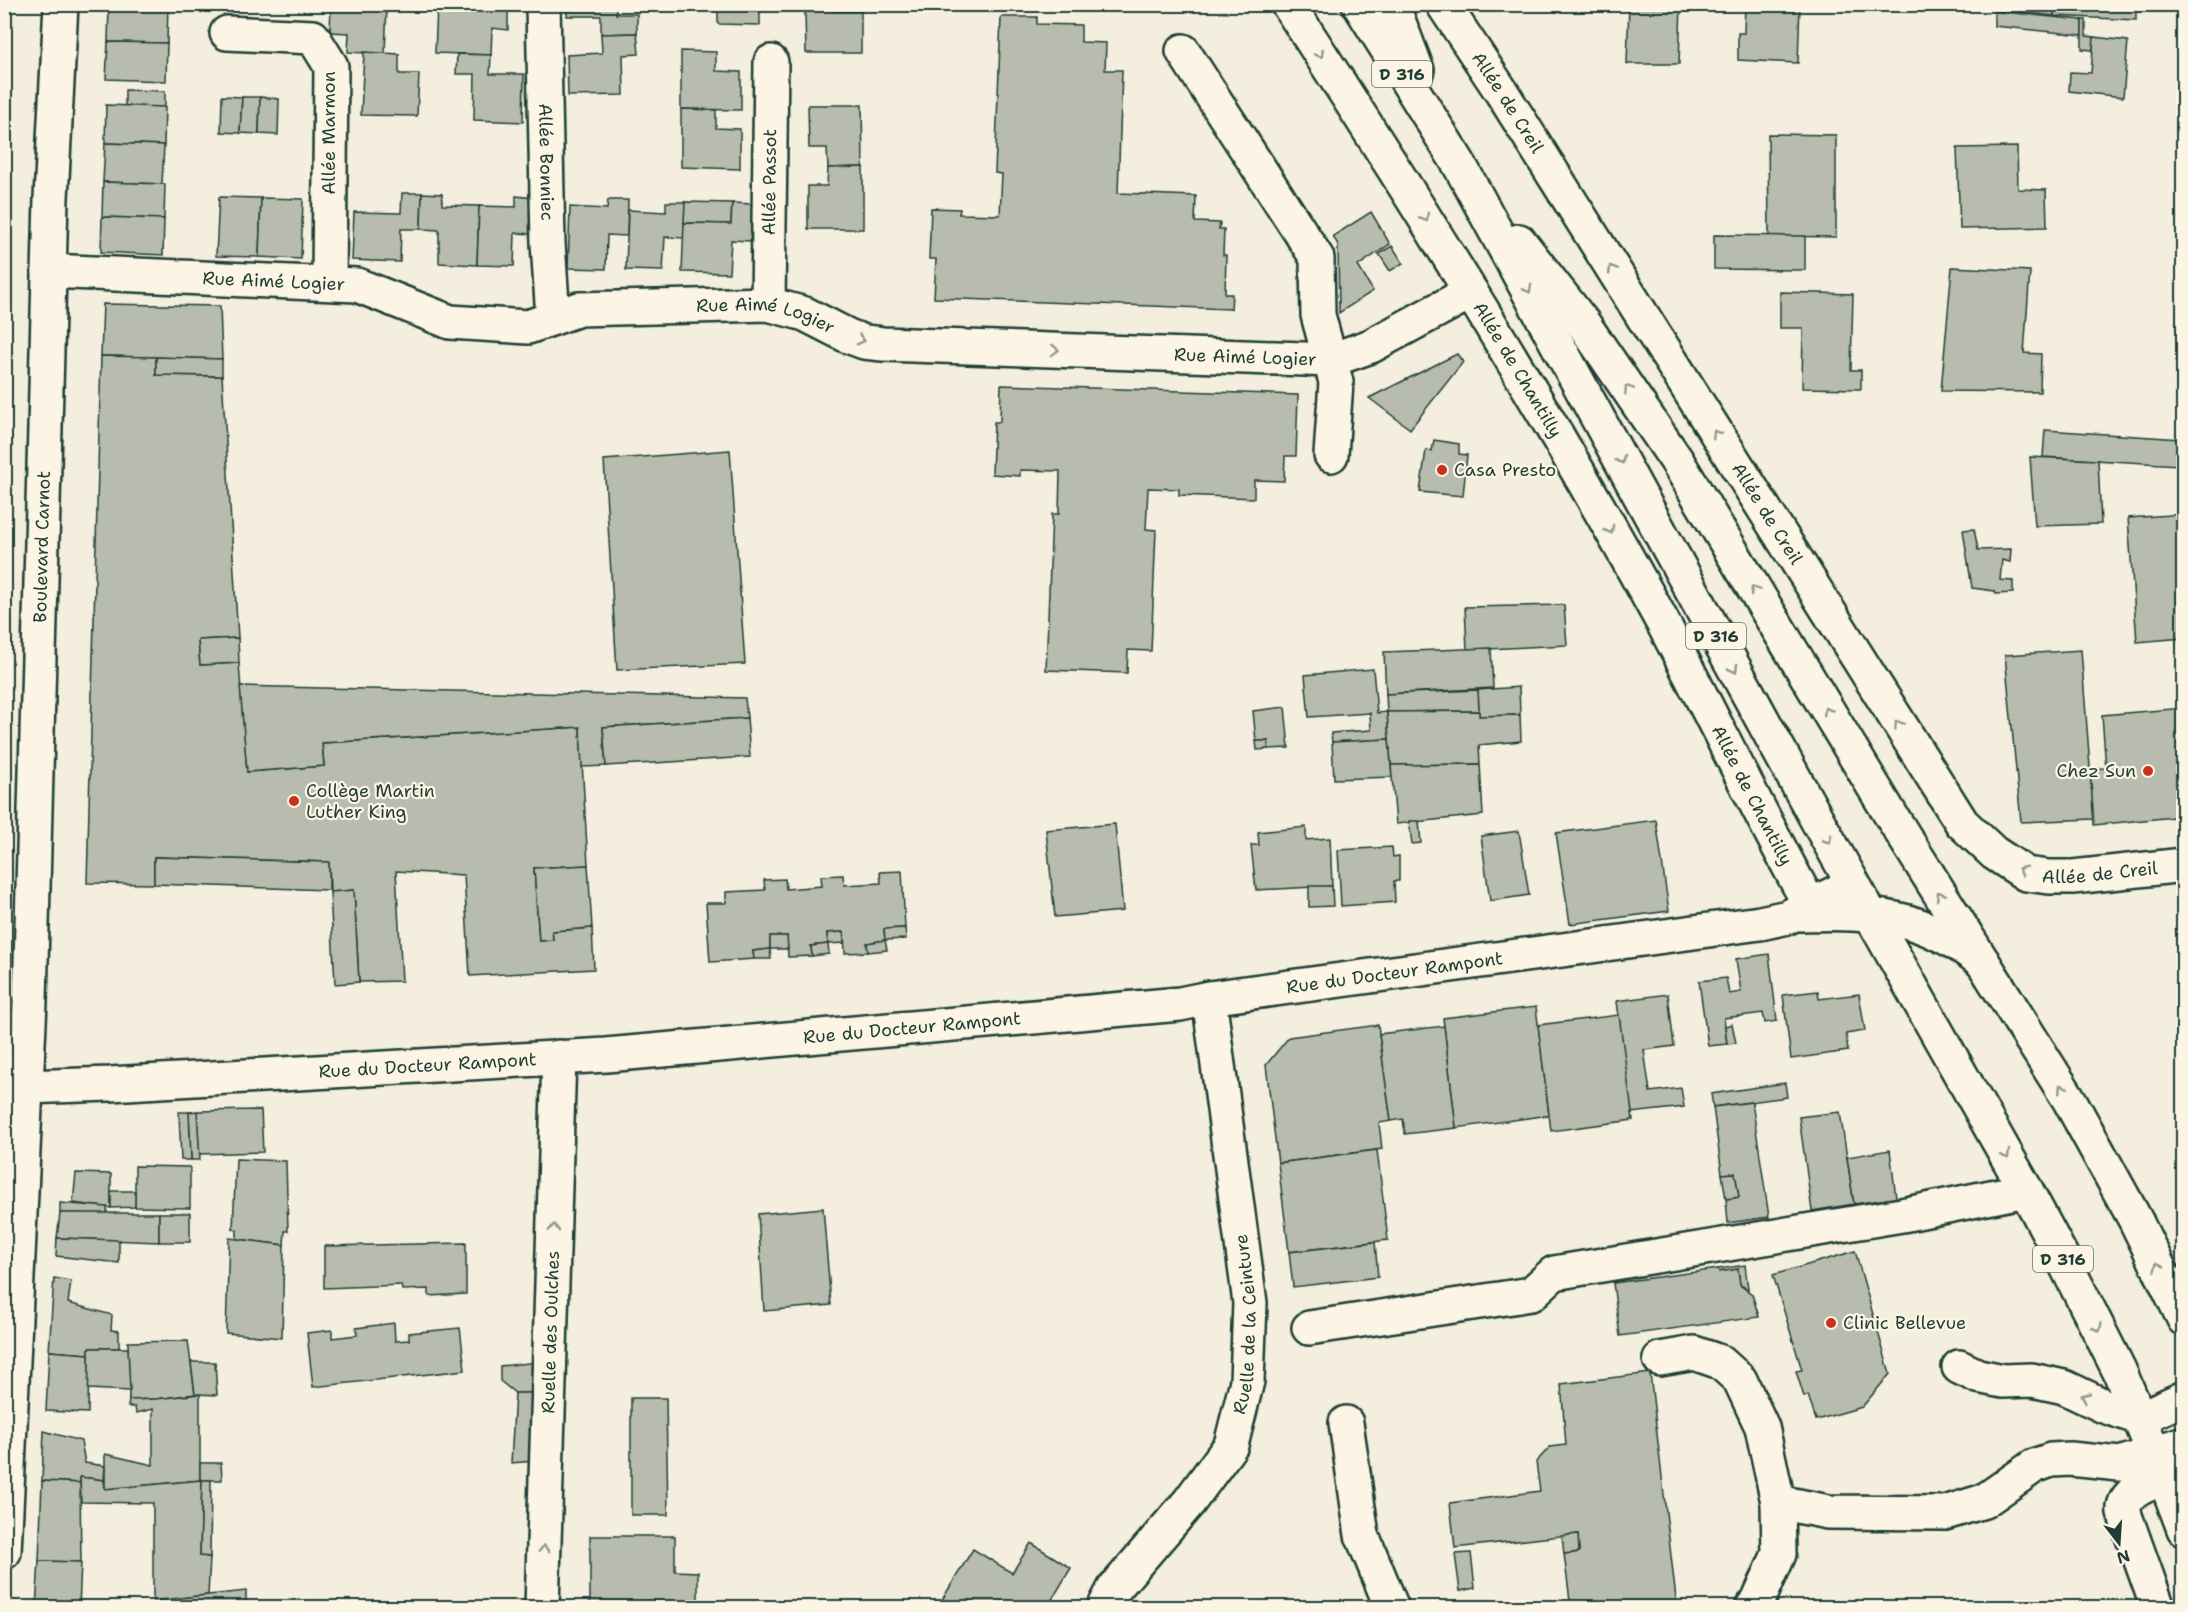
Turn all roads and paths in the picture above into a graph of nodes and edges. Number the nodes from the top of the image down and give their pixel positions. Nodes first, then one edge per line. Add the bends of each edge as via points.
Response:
1 (61, 4) edge
2 (543, 4) edge
3 (1288, 4) edge
4 (1359, 4) edge
5 (1392, 4) edge
6 (1443, 4) edge
7 (228, 33) dead end
8 (1183, 51) dead end
9 (771, 62) dead end
10 (1453, 154) junction
11 (49, 271) junction
12 (329, 283) junction
13 (1471, 292) junction
14 (768, 304) junction
15 (553, 318) junction
16 (1331, 360) junction
17 (1331, 455) dead end
18 (2184, 865) edge
19 (1853, 884) junction
20 (1802, 910) junction
21 (1871, 915) junction
22 (1983, 962) junction
23 (1209, 999) junction
24 (559, 1057) junction
25 (15, 1082) edge
26 (2026, 1190) junction
27 (2184, 1319) edge
28 (1309, 1328) dead end
29 (1660, 1359) dead end
30 (1959, 1367) dead end
31 (2184, 1398) edge
32 (2140, 1418) junction
33 (1346, 1424) dead end
34 (7, 1428) edge
35 (2175, 1483) edge
36 (1778, 1502) junction
37 (4, 1552) edge
38 (542, 1608) edge
39 (1104, 1608) edge
40 (1392, 1608) edge
41 (1752, 1608) edge
42 (2158, 1608) edge

1 - 11 street, Boulevard Carnot
2 - 15 street, Allée Bonniec
3 -> 13 street, Allée de Chantilly
4 - 10 street, D 316
5 - 10 street
18 -> 6 street, Allée de Creil via 2073,877 2026,874 1994,853 1962,824
7 - 12 street, Allée Marmon via 313,37 330,66
8 - 16 street via 1317,258 1318,315
9 - 14 street, Allée Passot
10 -> 19 street, D 316
22 -> 10 street, D 316 via 1677,461 1583,323
11 - 12 street, Rue Aimé Logier
11 - 25 street, Boulevard Carnot via 30,978
12 - 15 street, Rue Aimé Logier via 357,285 450,322 528,327
13 - 16 street, Rue Aimé Logier via 1371,346
13 -> 20 street, Allée de Chantilly via 1662,622 1768,829
14 - 15 street, Rue Aimé Logier via 579,309
14 -> 16 street, Rue Aimé Logier via 805,314 864,342 883,344
16 - 17 street via 1336,382
19 - 20 street, Rue du Docteur Rampont
19 - 21 street, D 316
20 - 21 street, Rue du Docteur Rampont
20 - 23 street, Rue du Docteur Rampont via 1760,923
21 - 22 street, Rue du Docteur Rampont via 1933,930
21 -> 26 street, D 316
27 -> 22 street, D 316 via 2091,1139
23 - 24 street, Rue du Docteur Rampont
23 - 39 street, Ruelle de la Ceinture via 1250,1303 1247,1381 1231,1445 1189,1502 1114,1589
24 - 25 street, Rue du Docteur Rampont via 110,1084
38 -> 24 street, Ruelle des Oulches
25 - 34 street, Boulevard Carnot
26 - 28 street via 1902,1215 1554,1272 1531,1294
26 -> 32 street, D 316
29 - 36 street via 1694,1353 1720,1362 1740,1380 1762,1427
32 -> 30 street via 2064,1387 1978,1376
31 - 32 street
32 - 35 street, D 316
33 - 40 street via 1362,1535
34 - 37 street, Boulevard Carnot
35 - 36 street via 2120,1464 2070,1459 2034,1466 1984,1501 1945,1513 1828,1512
35 - 42 street via 2139,1489 2123,1504
36 - 41 street via 1779,1554

